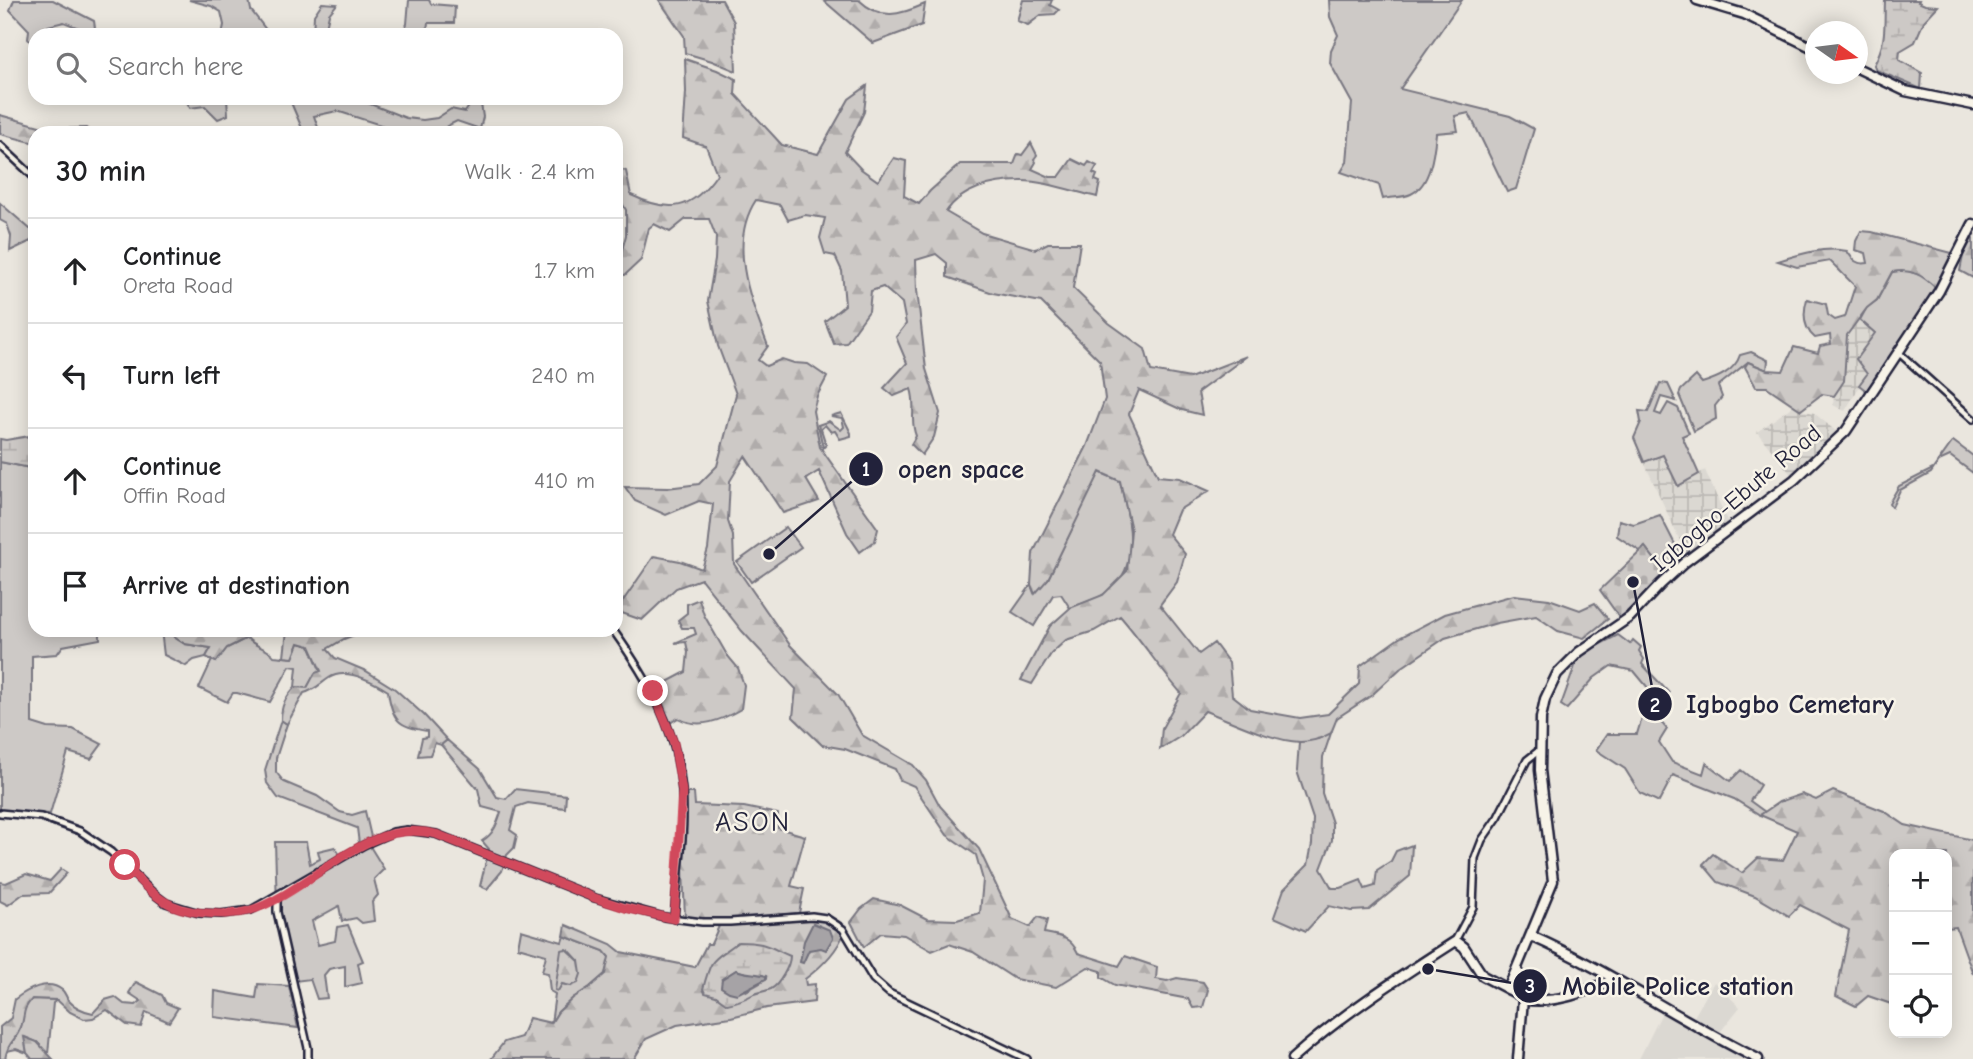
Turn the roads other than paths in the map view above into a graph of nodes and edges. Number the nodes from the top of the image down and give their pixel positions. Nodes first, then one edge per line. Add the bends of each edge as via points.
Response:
1 (1697, 0) edge
2 (1710, 0) edge
3 (1805, 43) edge
4 (1805, 43) edge
5 (1868, 75) edge
6 (1973, 107) edge
7 (0, 145) edge
8 (28, 171) edge
9 (1973, 224) edge
10 (1973, 229) edge
11 (1899, 353) junction
12 (1973, 419) edge
13 (618, 637) edge
14 (1541, 749) junction
15 (0, 813) edge
16 (276, 897) junction
17 (677, 919) junction
18 (1531, 936) junction
19 (1456, 939) dead end
20 (1518, 969) junction
21 (1615, 979) junction
22 (1507, 989) junction
23 (1525, 998) junction
24 (308, 1059) edge
25 (1027, 1059) edge
26 (1292, 1059) edge
27 (1518, 1059) edge
28 (1758, 1059) edge

1 - 3 main road via 1752,18
2 - 4 main road via 1753,15
5 - 6 main road via 1905,91
7 - 8 street
9 - 11 main road, Igbogbo-Ebute Road via 1939,291
10 - 11 main road, Igbogbo-Ebute Road via 1944,288
11 - 12 street
11 - 14 main road, Igbogbo-Ebute Road via 1846,430 1794,480 1685,562 1630,617 1579,652 1557,674 1545,699
13 - 17 street via 653,691 674,743 682,791
14 - 18 main road, Igbogbo-Ebute Road via 1541,790 1553,881
14 - 19 street via 1527,760 1482,840 1475,858 1473,907
15 - 16 street via 41,817 80,831 111,852 166,903 182,909 238,913
16 - 17 street via 393,832 421,831 595,898
16 - 24 street
17 - 25 street via 826,918 843,929 881,987
18 - 20 main road, Igbogbo-Ebute Road
18 - 21 main road
20 - 22 main road, Igbogbo-Ebute Road
20 - 23 main road, Igbogbo-Ebute Road
21 - 23 main road via 1547,1002
21 - 28 main road
22 - 23 main road
22 - 26 main road via 1483,976 1456,941 1357,1007
23 - 27 main road, Igbogbo-Ebute Road

